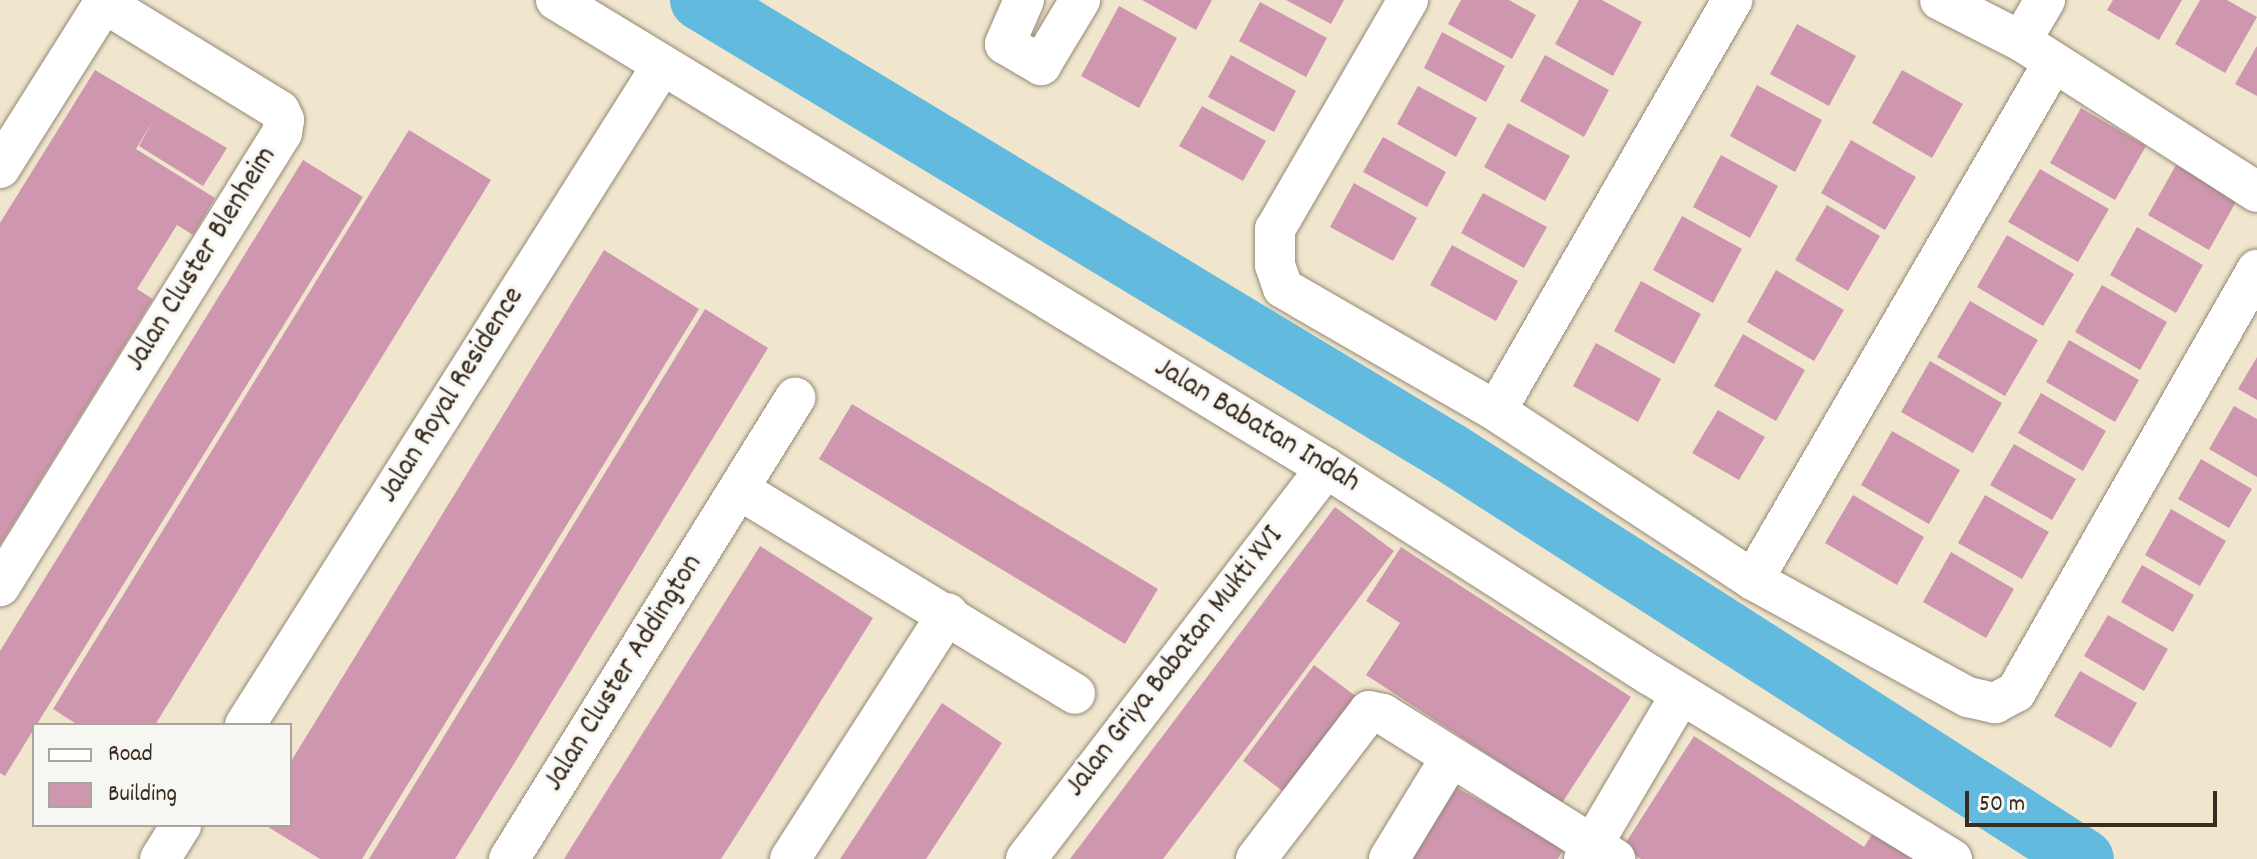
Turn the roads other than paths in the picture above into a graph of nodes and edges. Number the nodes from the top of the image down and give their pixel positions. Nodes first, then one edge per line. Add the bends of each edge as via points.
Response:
1 (556, 0) edge
2 (1024, 0) edge
3 (1080, 0) edge
4 (1408, 0) edge
5 (1732, 0) edge
6 (1940, 0) edge
7 (2045, 0) edge
8 (1991, 11) edge
9 (2037, 52) junction
10 (661, 67) junction
11 (0, 168) edge
12 (2257, 192) edge
13 (2257, 270) edge
14 (795, 398) dead end
15 (1496, 411) junction
16 (1326, 468) junction
17 (740, 490) junction
18 (1753, 580) junction
19 (0, 586) edge
20 (948, 613) junction
21 (1075, 694) dead end
22 (1681, 694) junction
23 (246, 723) edge
24 (1451, 757) junction
25 (180, 827) edge
26 (1597, 855) edge
27 (160, 859) edge
28 (509, 859) edge
29 (790, 859) edge
30 (1026, 859) edge
31 (1256, 859) edge
32 (1389, 859) edge
33 (1952, 859) edge

1 - 10 street, Jalan Babatan Indah
2 - 3 street via 1005,44 1041,65
4 - 15 street via 1275,229 1275,265 1283,288
5 - 15 street
6 - 8 street
7 - 9 street
8 - 9 street
9 - 12 street
9 - 18 street
10 - 16 street, Jalan Babatan Indah
10 - 23 street, Jalan Royal Residence
11 - 19 street, Jalan Cluster Blenheim via 104,3 280,111 284,120 282,133
13 - 18 street via 2016,692 1995,703 1968,697
14 - 17 street, Jalan Cluster Addington
15 - 18 street
16 - 22 street, Jalan Babatan Indah
16 - 30 street, Jalan Griya Babatan Mukti XVI
17 - 20 street
17 - 28 street, Jalan Cluster Addington
20 - 21 street
20 - 29 street
22 - 26 street
22 - 33 street, Jalan Babatan Indah
24 - 26 street
24 - 31 street via 1383,714 1364,713
24 - 32 street
25 - 27 street

